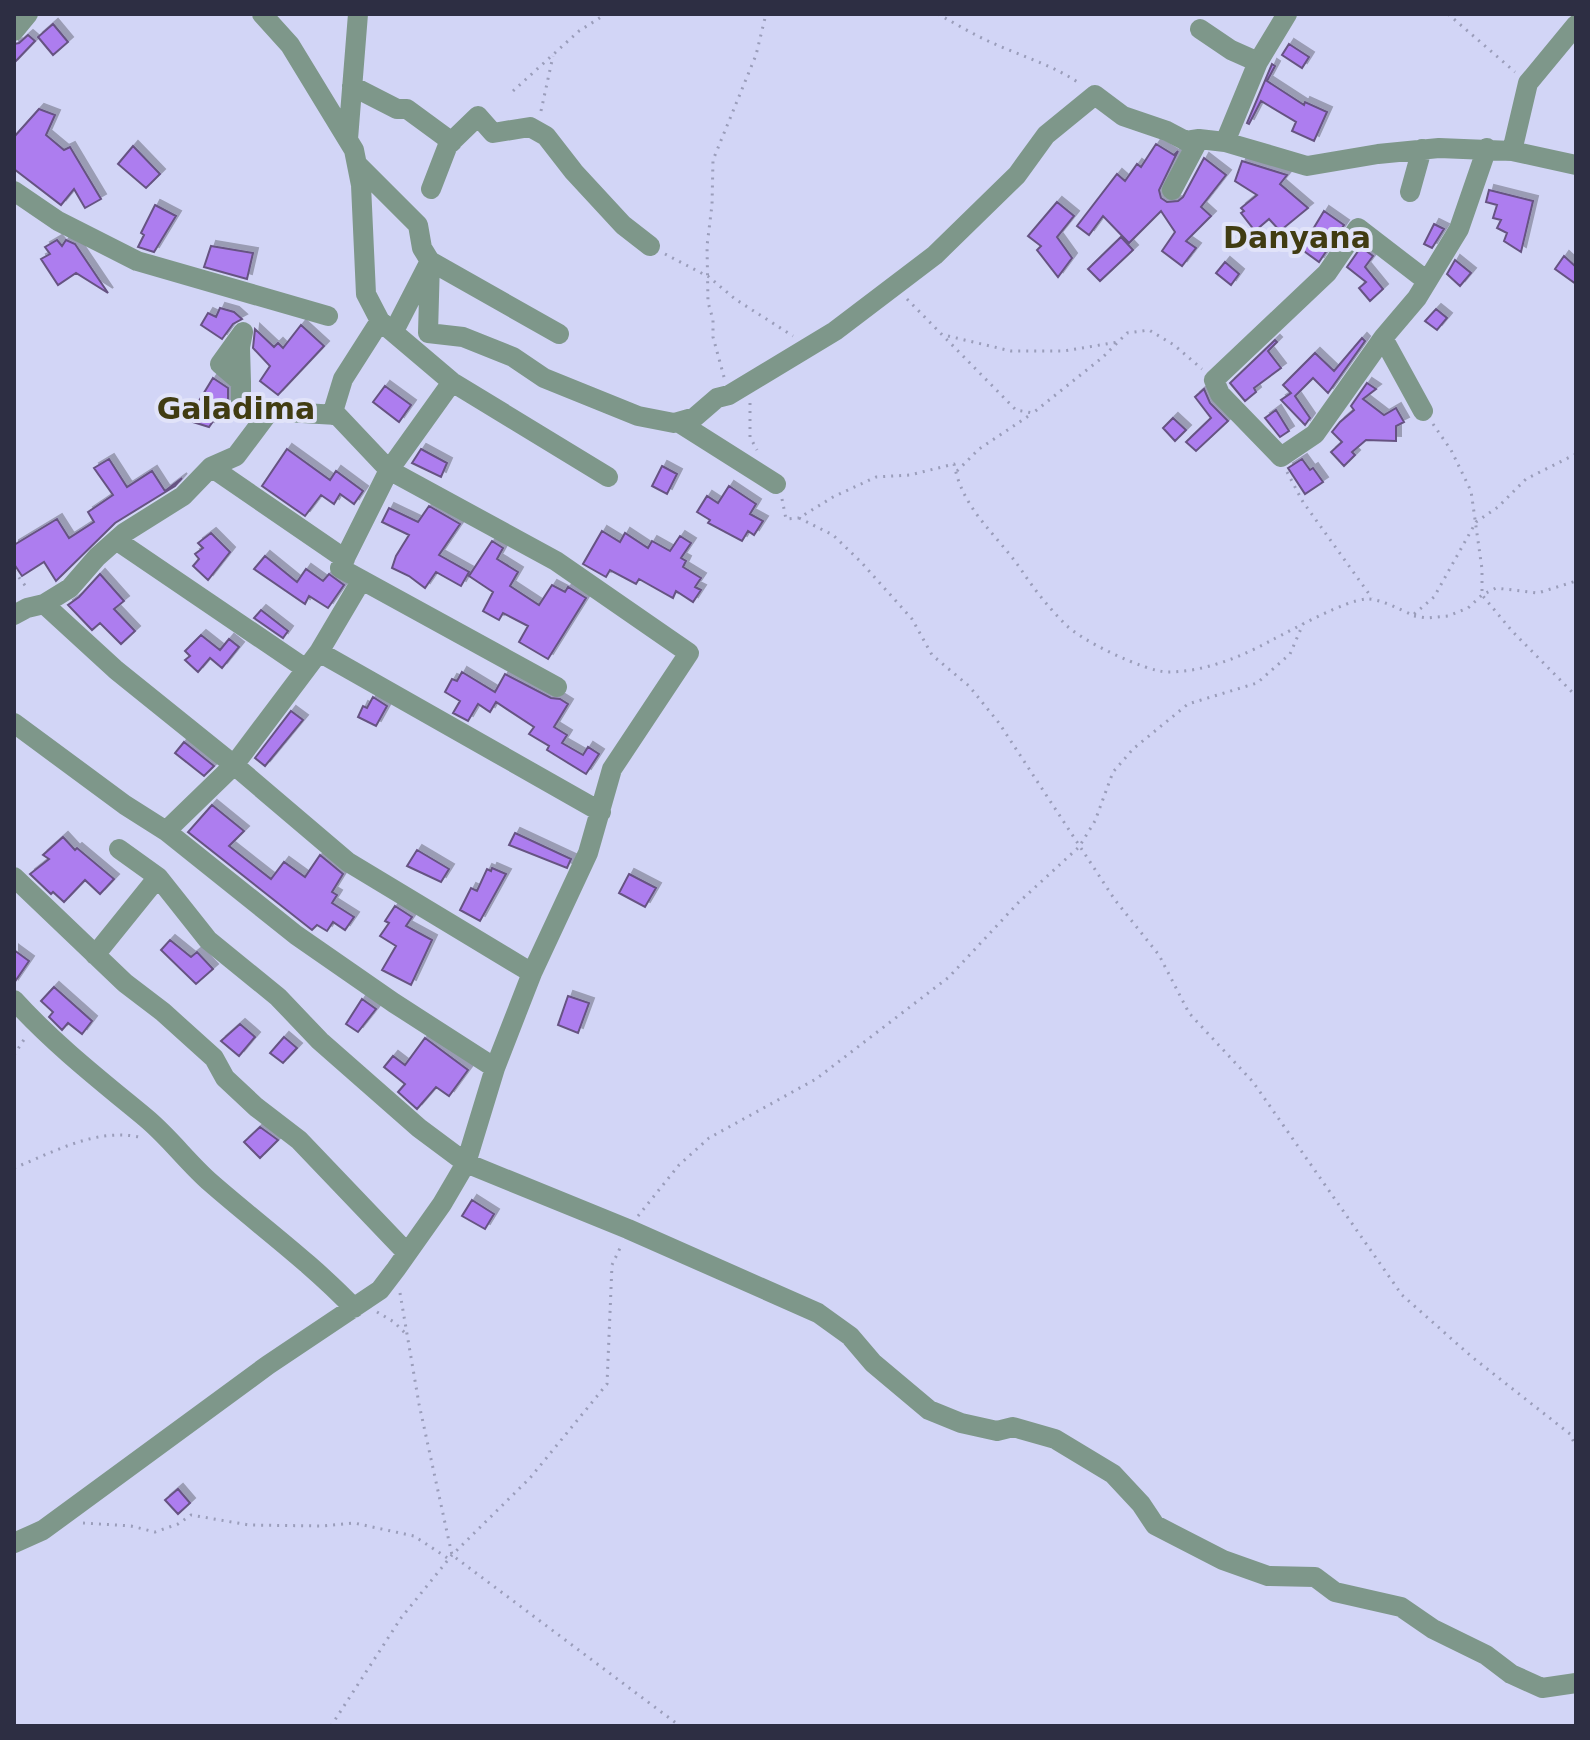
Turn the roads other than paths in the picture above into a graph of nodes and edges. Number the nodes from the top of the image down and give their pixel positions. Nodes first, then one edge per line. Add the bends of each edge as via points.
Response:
1 (28, 14) edge
2 (262, 14) edge
3 (358, 14) edge
4 (1287, 14) edge
5 (1576, 25) edge
6 (1200, 29) dead end
7 (14, 31) edge
8 (1258, 62) junction
9 (352, 86) junction
10 (348, 139) junction
11 (1199, 139) junction
12 (452, 142) junction
13 (1225, 142) junction
14 (1487, 148) junction
15 (1422, 149) junction
16 (1512, 151) junction
17 (357, 164) junction
18 (1576, 165) edge
19 (431, 189) dead end
20 (1172, 190) dead end
21 (14, 191) edge
22 (1410, 192) dead end
23 (650, 246) road end
24 (430, 261) junction
25 (1427, 281) junction
26 (328, 316) dead end
27 (387, 326) junction
28 (559, 334) dead end
29 (1383, 338) junction
30 (241, 382) dead end
31 (452, 382) junction
32 (1423, 411) road end
33 (269, 412) junction
34 (332, 415) junction
35 (678, 422) junction
36 (211, 467) junction
37 (389, 470) junction
38 (608, 477) dead end
39 (776, 484) dead end
40 (116, 540) junction
41 (345, 559) junction
42 (361, 581) junction
43 (41, 604) junction
44 (14, 615) edge
45 (319, 652) junction
46 (306, 669) junction
47 (557, 687) dead end
48 (14, 723) edge
49 (234, 765) junction
50 (601, 812) junction
51 (166, 831) junction
52 (119, 849) dead end
53 (14, 877) edge
54 (158, 877) junction
55 (95, 955) junction
56 (532, 973) junction
57 (14, 1000) edge
58 (495, 1068) junction
59 (466, 1163) junction
60 (401, 1261) junction
61 (354, 1308) junction
62 (14, 1543) edge
63 (1576, 1683) edge

1 - 7 street
2 - 10 street via 290,45
3 - 9 street
4 - 8 street
5 - 16 street via 1528,83
6 - 8 street
8 - 13 street
9 - 10 street
9 - 12 street via 407,109
10 - 17 street
11 - 13 street
11 - 20 street
11 - 35 street via 1186,141 1123,116 1095,95 1046,135 1006,186 896,287 809,347 717,398 695,417
12 - 19 street
12 - 23 street via 478,116 493,133 530,127 623,225
13 - 15 street via 1307,166
14 - 15 street
14 - 16 street
14 - 25 street via 1459,229
15 - 22 street
16 - 18 street
17 - 24 street via 418,225
17 - 27 street via 366,294
21 - 26 street via 58,221 137,261
24 - 27 street
24 - 28 street
24 - 35 street via 428,333 463,337 597,401 638,416
25 - 29 street
25 - 29 street via 1358,228 1327,273 1214,380 1220,394 1281,457 1315,434
27 - 31 street
27 - 34 street via 343,379
29 - 32 street
30 - 33 street via 241,402
31 - 37 street
31 - 38 street
33 - 34 street
33 - 36 street via 236,456
34 - 37 street
35 - 39 street
36 - 40 street via 183,496
36 - 41 street
37 - 41 street
37 - 50 street via 556,561 689,653 612,769
40 - 43 street via 70,588
40 - 46 street
41 - 42 street via 340,568
42 - 45 street
42 - 47 street
43 - 44 street
43 - 49 street
45 - 46 street
45 - 50 street
46 - 49 street
48 - 51 street
49 - 51 street
49 - 56 street via 348,862
50 - 56 street via 588,853
51 - 58 street via 296,935
52 - 54 street
53 - 55 street
54 - 55 street
54 - 59 street via 208,940 278,997 419,1128
55 - 60 street via 214,1058 225,1078 256,1107 299,1140
56 - 58 street
57 - 61 street
58 - 59 street
59 - 60 street
59 - 63 street via 818,1313 929,1410 961,1423 997,1431 1013,1427 1055,1439 1113,1474 1155,1525 1223,1560 1268,1576 1315,1577 1335,1592 1401,1607 1542,1688
60 - 61 street via 380,1290
61 - 62 street via 43,1530

